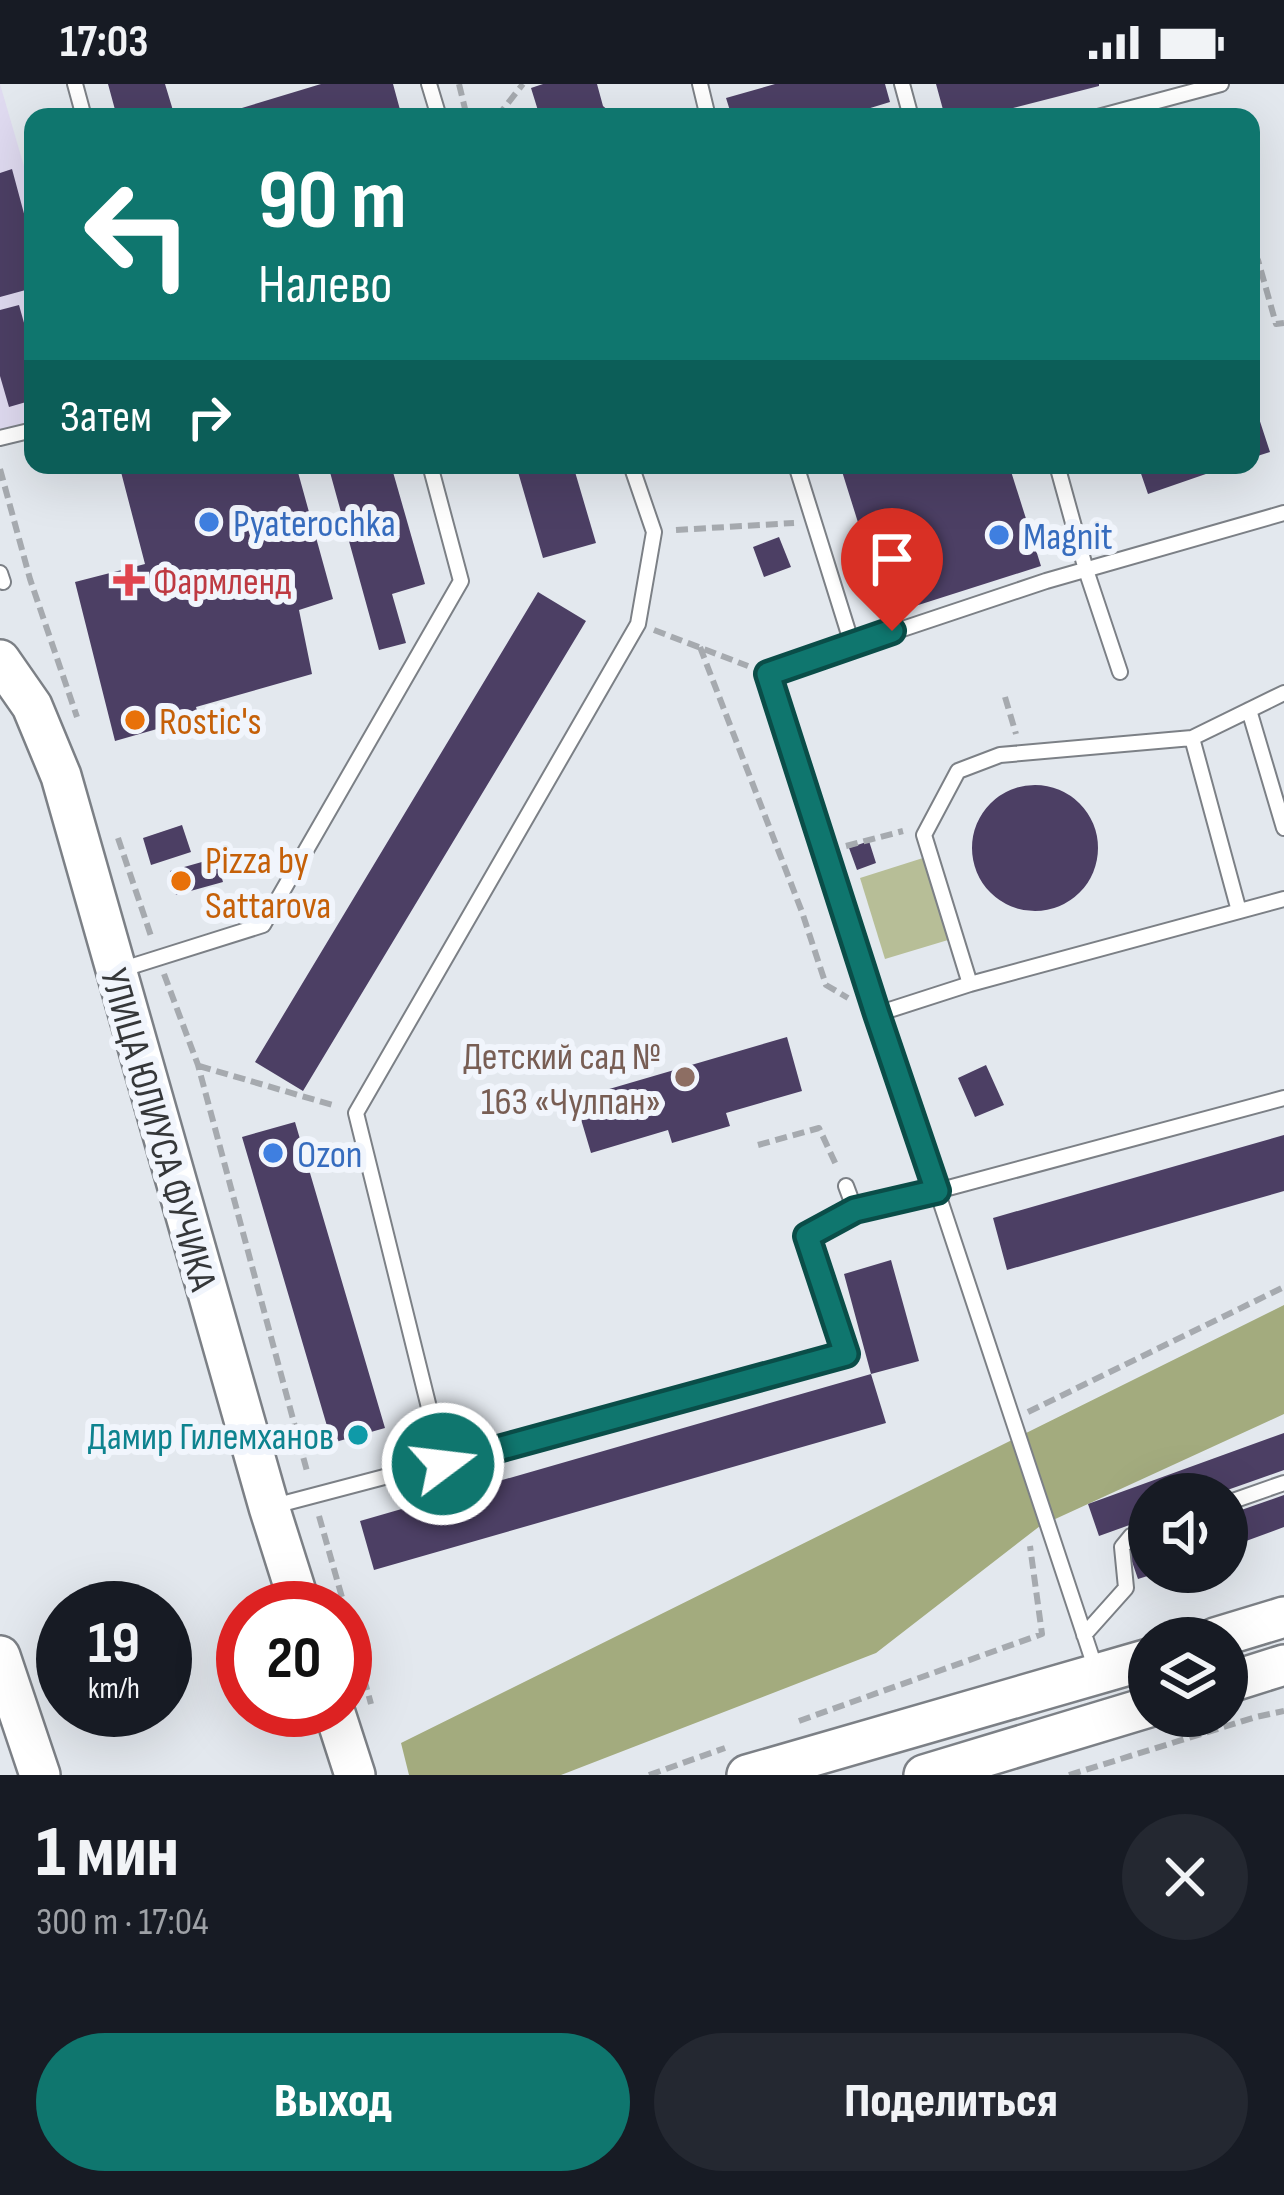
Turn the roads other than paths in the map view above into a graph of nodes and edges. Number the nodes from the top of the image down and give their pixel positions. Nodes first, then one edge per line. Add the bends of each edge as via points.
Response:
1 (1221, 84) edge
2 (1132, 108) edge
3 (432, 474) edge
4 (634, 474) edge
5 (799, 474) edge
6 (1059, 474) edge
7 (1284, 513) edge
8 (1086, 570) junction
9 (852, 644) junction
10 (0, 660) edge
11 (1120, 672) dead end
12 (1284, 693) edge
13 (1249, 710) junction
14 (1192, 738) junction
15 (1284, 828) edge
16 (1284, 898) edge
17 (1239, 911) junction
18 (115, 972) junction
19 (970, 984) junction
20 (877, 1014) junction
21 (1284, 1098) edge
22 (846, 1186) road end
23 (937, 1191) junction
24 (855, 1210) junction
25 (443, 1464) junction
26 (1284, 1483) edge
27 (1248, 1496) edge
28 (269, 1507) junction
29 (1128, 1540) edge
30 (292, 1581) edge
31 (1284, 1617) edge
32 (1248, 1628) edge
33 (1084, 1635) junction
34 (0, 1656) edge
35 (1128, 1664) edge
36 (1284, 1666) edge
37 (1097, 1674) junction
38 (1248, 1677) edge
39 (1128, 1713) edge
40 (343, 1737) edge
41 (741, 1759) edge
42 (40, 1775) edge
43 (355, 1775) edge
44 (924, 1775) edge

1 - 2 lane
3 - 18 lane via 461,581 263,925
4 - 25 lane via 654,532 638,624 356,1112
5 - 9 lane
6 - 8 lane
7 - 8 lane
8 - 9 lane
8 - 11 lane
9 - 20 lane via 768,674
10 - 18 main road, УЛИЦА ЮЛИУСА ФУЧИКА via 61,776
12 - 13 lane
13 - 14 lane
13 - 15 lane
14 - 17 lane
14 - 19 lane via 1000,755 958,771 924,836
16 - 17 lane
17 - 19 lane
18 - 28 main road, УЛИЦА ЮЛИУСА ФУЧИКА
19 - 20 lane
20 - 23 lane
21 - 23 lane
22 - 24 lane
23 - 24 lane
23 - 33 lane
24 - 25 lane via 807,1236 846,1354
25 - 28 lane
26 - 27 lane
28 - 30 main road, УЛИЦА ЮЛИУСА ФУЧИКА
29 - 33 lane via 1126,1588
31 - 32 main road
33 - 37 lane
34 - 42 main road
35 - 37 main road
36 - 38 main road
37 - 41 main road
39 - 44 main road
40 - 43 main road

